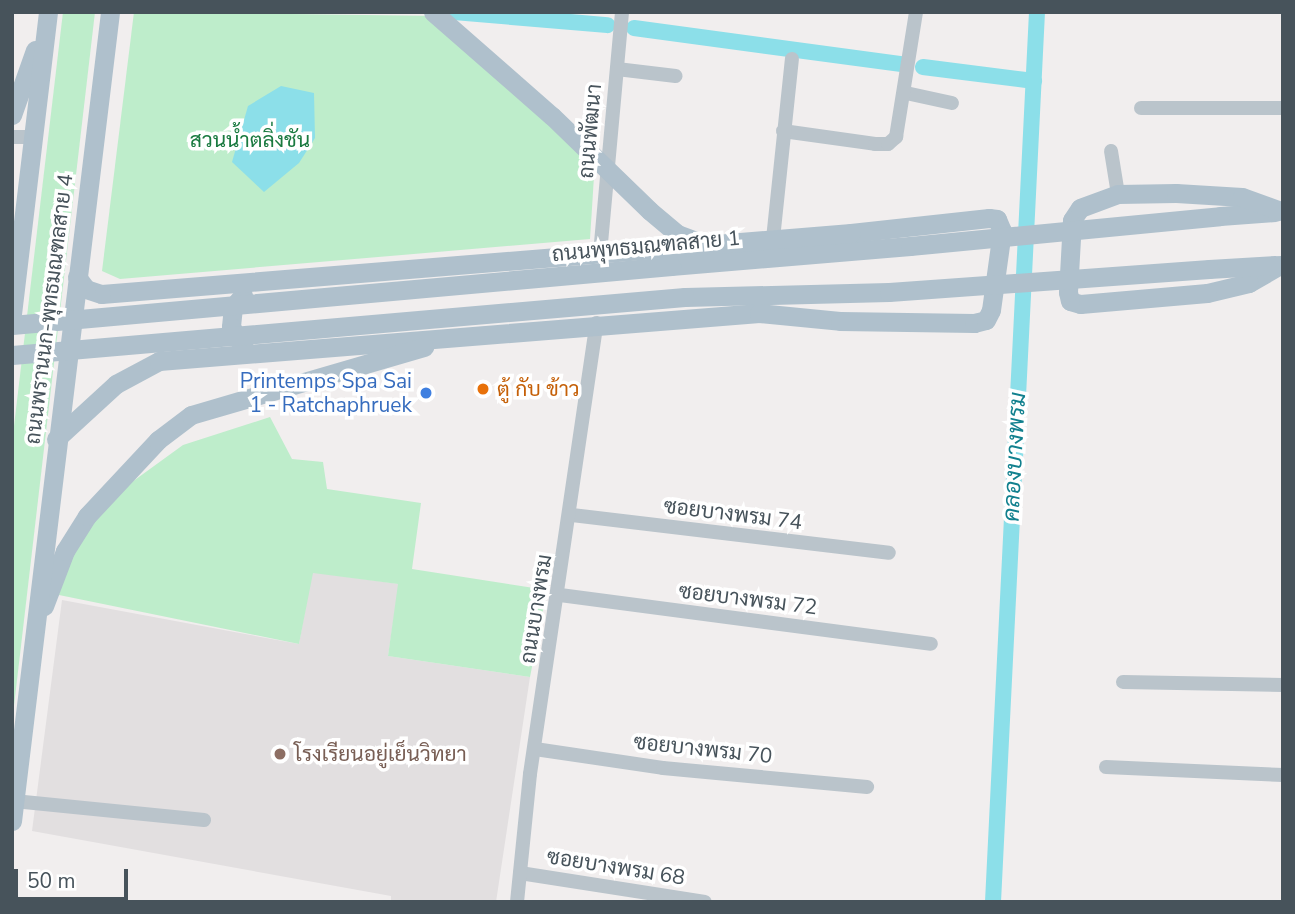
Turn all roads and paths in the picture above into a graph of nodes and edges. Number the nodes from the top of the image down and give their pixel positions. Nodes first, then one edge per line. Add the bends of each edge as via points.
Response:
1 (110, 12) edge
2 (433, 12) edge
3 (622, 12) edge
4 (916, 12) edge
5 (48, 13) edge
6 (792, 59) dead end
7 (617, 69) junction
8 (676, 76) dead end
9 (906, 93) junction
10 (952, 103) dead end
11 (1141, 108) dead end
12 (1283, 108) edge
13 (12, 115) edge
14 (783, 131) junction
15 (12, 137) edge
16 (33, 137) junction
17 (1111, 151) dead end
18 (608, 169) junction
19 (1118, 194) junction
20 (1282, 211) edge
21 (773, 239) junction
22 (745, 241) junction
23 (706, 245) junction
24 (816, 253) junction
25 (600, 254) junction
26 (1281, 265) edge
27 (77, 277) junction
28 (264, 283) junction
29 (14, 294) edge
30 (865, 294) junction
31 (759, 313) junction
32 (12, 314) edge
33 (597, 323) junction
34 (12, 325) edge
35 (465, 335) junction
36 (258, 354) junction
37 (12, 355) edge
38 (56, 439) junction
39 (572, 515) junction
40 (889, 553) dead end
41 (561, 595) junction
42 (34, 633) junction
43 (931, 644) dead end
44 (1123, 682) dead end
45 (1283, 685) edge
46 (535, 749) junction
47 (1106, 767) dead end
48 (1283, 775) edge
49 (867, 787) dead end
50 (13, 811) edge
51 (204, 820) dead end
52 (520, 873) junction
53 (517, 902) edge
54 (705, 902) edge

1 - 27 main road, ถนนพรานนก-พุทธมณฑลสาย 4
2 - 18 main road
3 - 7 street, ถนนพัฒนา
4 - 9 street
5 - 13 main road
5 - 16 main road, ถนนพรานนก-พุทธมณฑลสาย 4
6 - 14 street
7 - 8 street
7 - 18 street, ถนนพัฒนา
9 - 10 street
9 - 14 street via 896,137 888,144
11 - 12 street
14 - 21 street
15 - 16 street
16 - 29 main road, ถนนพรานนก-พุทธมณฑลสาย 4
17 - 19 street
18 - 23 main road via 677,234
18 - 25 street, ถนนพัฒนา
19 - 20 main road via 1217,194
19 - 26 main road via 1080,208 1072,220 1070,300 1080,304 1207,293 1249,283
20 - 24 main road, ถนนพุทธมณฑลสาย 1, bridge
21 - 22 main road
21 - 31 main road via 989,218 998,219 1003,231 986,320 840,321
22 - 23 main road
22 - 24 main road
23 - 25 main road
24 - 34 main road, ถนนพุทธมณฑลสาย 1, bridge
25 - 28 main road
26 - 30 main road, bridge
27 - 28 main road via 86,289 101,294
27 - 38 main road, ถนนพรานนก-พุทธมณฑลสาย 4
28 - 36 main road via 242,295 233,307 231,327 243,348
29 - 32 main road, ถนนพรานนก-พุทธมณฑลสาย 4
30 - 31 main road
30 - 37 main road, bridge via 799,291 685,297
31 - 33 main road
33 - 35 main road
33 - 39 street, ถนนบางพรม
35 - 36 main road
35 - 42 main road via 191,415 158,440 87,516 65,551
36 - 38 main road via 159,361 116,384
38 - 42 main road, ถนนพรานนก-พุทธมณฑลสาย 4
39 - 40 street, ซอยบางพรม 74
39 - 41 street, ถนนบางพรม
41 - 43 street, ซอยบางพรม 72
41 - 46 street, ถนนบางพรม
42 - 50 main road, ถนนพรานนก-พุทธมณฑลสาย 4
44 - 45 street
46 - 49 street, ซอยบางพรม 70 via 663,768
46 - 52 street, ถนนบางพรม
47 - 48 street
50 - 51 street
52 - 53 street, ถนนบางพรม
52 - 54 street, ซอยบางพรม 68

